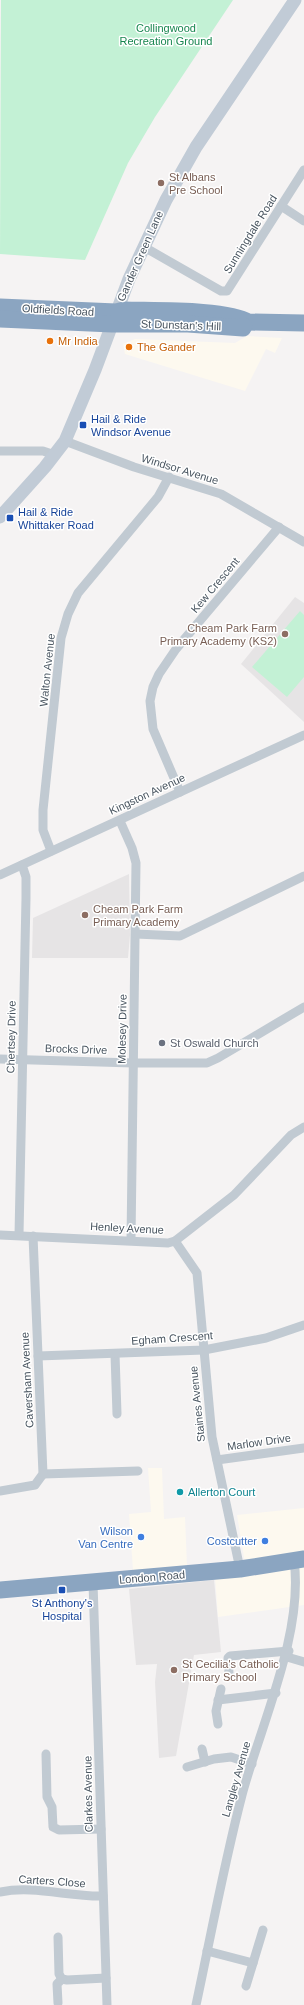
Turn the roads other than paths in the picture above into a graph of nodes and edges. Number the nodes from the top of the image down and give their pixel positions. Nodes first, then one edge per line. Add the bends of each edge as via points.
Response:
1 (295, 0) edge
2 (304, 170) edge
3 (281, 206) junction
4 (304, 221) edge
5 (144, 247) junction
6 (0, 307) edge
7 (114, 318) junction
8 (0, 319) edge
9 (304, 323) edge
10 (65, 441) junction
11 (0, 451) edge
12 (55, 455) junction
13 (169, 477) junction
14 (0, 517) edge
15 (279, 527) junction
16 (304, 542) edge
17 (304, 735) edge
18 (180, 792) junction
19 (120, 821) junction
20 (50, 851) junction
21 (22, 865) junction
22 (0, 875) edge
23 (304, 876) edge
24 (136, 934) junction
25 (304, 1007) edge
26 (0, 1059) edge
27 (22, 1059) junction
28 (133, 1063) junction
29 (304, 1127) edge
30 (0, 1235) edge
31 (19, 1235) junction
32 (33, 1236) junction
33 (131, 1240) junction
34 (176, 1241) junction
35 (304, 1325) edge
36 (204, 1350) junction
37 (115, 1354) junction
38 (38, 1356) junction
39 (117, 1414) dead end
40 (304, 1448) edge
41 (217, 1460) junction
42 (138, 1471) dead end
43 (43, 1474) junction
44 (0, 1491) edge
45 (299, 1560) edge
46 (240, 1569) junction
47 (93, 1583) junction
48 (0, 1590) edge
49 (288, 1654) junction
50 (304, 1662) edge
51 (229, 1674) dead end
52 (222, 1689) dead end
53 (276, 1693) junction
54 (218, 1700) junction
55 (218, 1724) dead end
56 (202, 1749) dead end
57 (46, 1754) dead end
58 (205, 1762) junction
59 (252, 1764) junction
60 (187, 1766) dead end
61 (101, 1829) junction
62 (0, 1892) edge
63 (103, 1896) junction
64 (263, 1930) dead end
65 (58, 1937) dead end
66 (207, 1951) junction
67 (252, 1963) junction
68 (106, 1978) junction
69 (62, 1979) junction
70 (246, 1986) dead end
71 (58, 2003) dead end
72 (107, 2005) edge
73 (196, 2005) edge

1 - 5 street, Gander Green Lane via 196,147 166,200
2 - 3 street, Sunningdale Road
3 - 4 street
3 - 5 street, Sunningdale Road via 227,291 221,291
5 - 7 street, Gander Green Lane
6 - 7 highway, Oldfields Road
7 - 8 highway, Oldfields Road
7 - 9 highway, St Dunstan's Hill via 124,310 213,314 241,317 248,322
7 - 10 street, Gander Green Lane
10 - 12 street, Gander Green Lane
10 - 13 street, Windsor Avenue via 127,465
11 - 12 street via 43,452
12 - 14 street, Gander Green Lane
13 - 15 street, Windsor Avenue via 222,494
13 - 20 street, Walton Avenue via 158,497 78,593 65,625 61,638 43,810 43,830
15 - 16 street, Windsor Avenue
15 - 18 street, Kew Crescent via 176,649 153,687 150,702 153,729
17 - 18 street, Kingston Avenue
18 - 19 street, Kingston Avenue
19 - 20 street, Kingston Avenue
19 - 24 street, Molesey Drive via 136,863
20 - 21 street, Kingston Avenue
21 - 22 street, Kingston Avenue
21 - 27 street, Chertsey Drive via 26,877 26,898
23 - 24 street via 180,936
24 - 28 street, Molesey Drive
25 - 28 street, Brocks Drive via 207,1063
26 - 27 street, Brocks Drive
27 - 28 street, Brocks Drive
27 - 31 street, Chertsey Drive
28 - 33 street, Molesey Drive
29 - 34 street, Henley Avenue via 291,1135 234,1195
30 - 31 street, Henley Avenue
31 - 32 street, Henley Avenue
32 - 33 street, Henley Avenue
32 - 38 street, Caversham Avenue
33 - 34 street, Henley Avenue via 168,1243
34 - 36 street, Staines Avenue via 197,1274
35 - 36 street, Egham Crescent via 266,1338
36 - 37 street, Egham Crescent
36 - 41 street, Staines Avenue via 211,1429
37 - 38 street, Egham Crescent
37 - 39 street
38 - 43 street, Caversham Avenue
40 - 41 street, Marlow Drive
41 - 46 street, Staines Avenue
42 - 43 street
43 - 44 street via 35,1485
45 - 46 highway, London Road
45 - 49 street, Langley Avenue via 298,1590
46 - 47 highway, London Road
47 - 48 highway, London Road
47 - 61 street, Clarkes Avenue
49 - 50 street
49 - 51 street via 230,1656
49 - 53 street, Langley Avenue
52 - 54 street
53 - 54 street
53 - 59 street, Langley Avenue
54 - 55 street
56 - 58 street
57 - 61 street via 47,1796 52,1807 53,1827 59,1830
58 - 59 street via 231,1757
58 - 60 street
59 - 66 street, Langley Avenue via 233,1833
61 - 63 street, Clarkes Avenue
62 - 63 street, Carters Close via 31,1890
63 - 68 street, Clarkes Avenue
64 - 67 street
65 - 69 street via 59,1974
66 - 67 street
66 - 73 street, Langley Avenue
67 - 70 street
68 - 69 street
68 - 72 street, Clarkes Avenue
69 - 71 street via 58,1984

